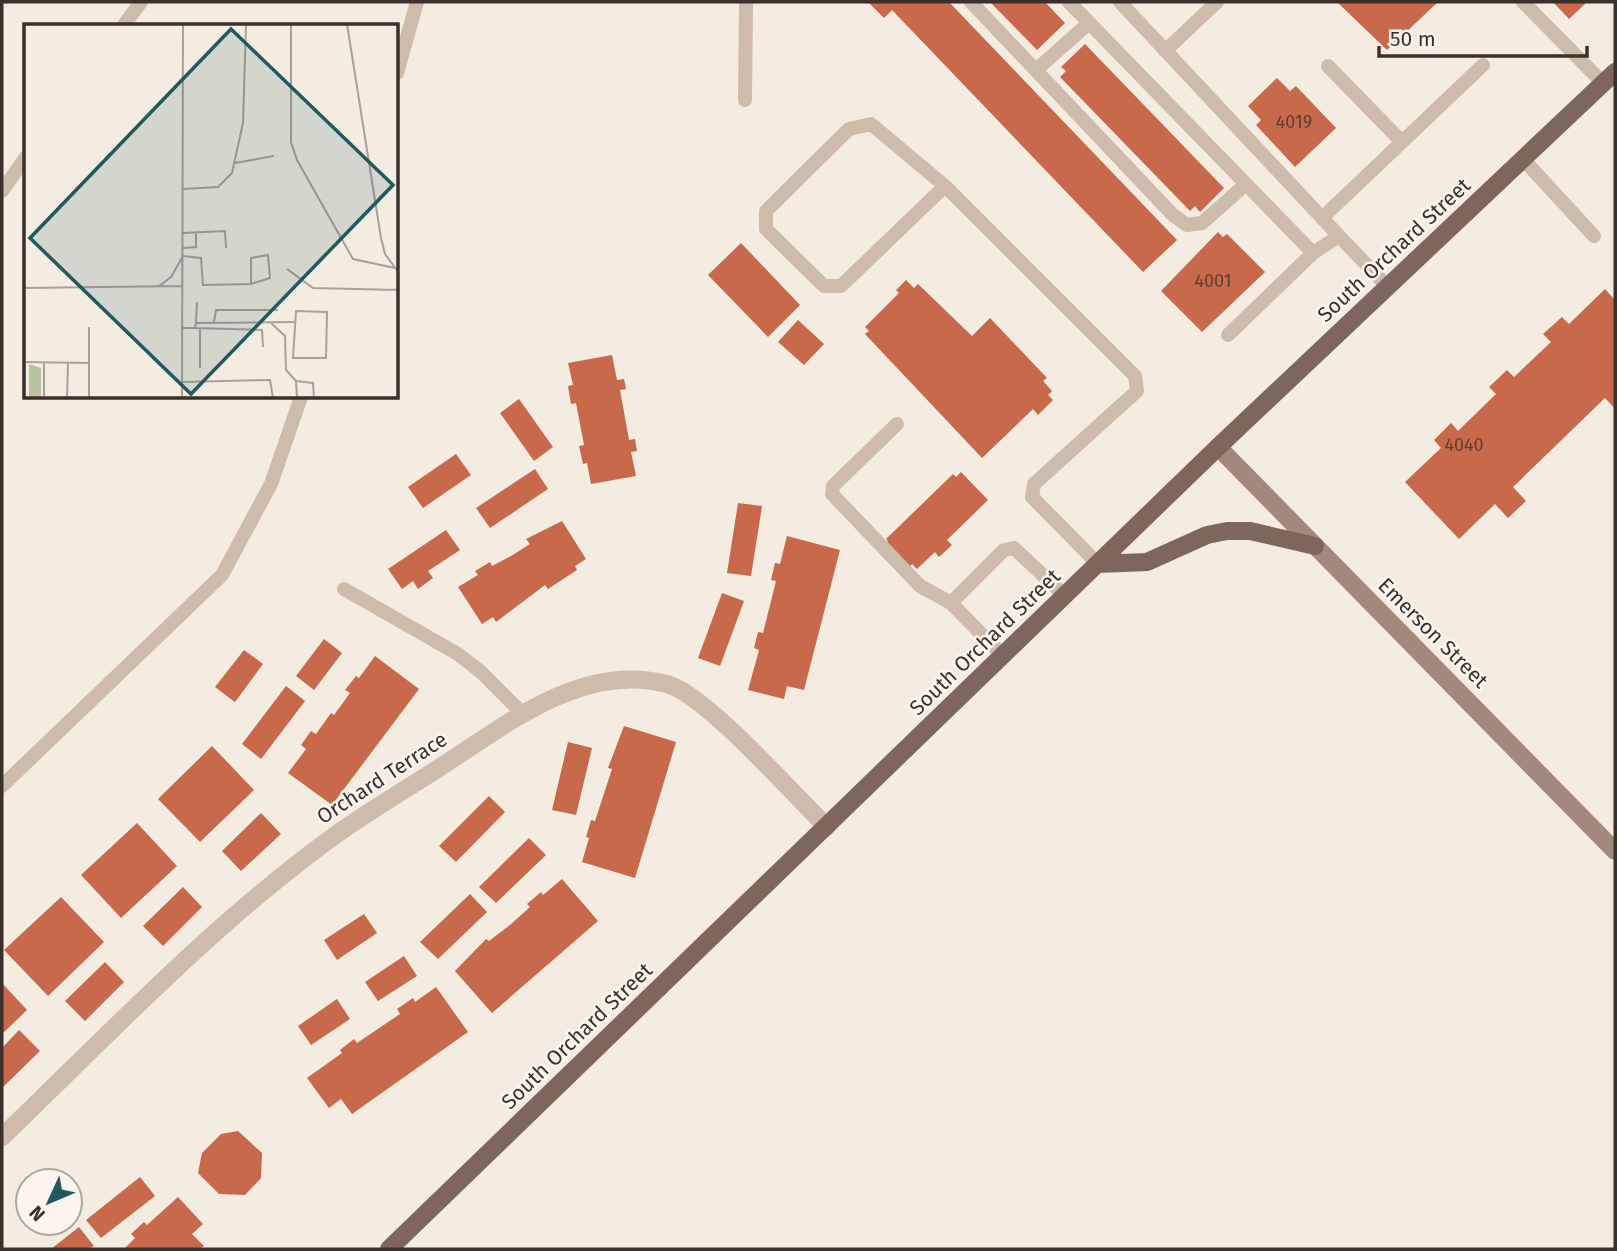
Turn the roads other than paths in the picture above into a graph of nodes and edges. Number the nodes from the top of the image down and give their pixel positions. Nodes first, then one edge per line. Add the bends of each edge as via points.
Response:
1 (141, 2) edge
2 (417, 2) edge
3 (746, 2) edge
4 (971, 2) edge
5 (1069, 2) edge
6 (1120, 2) edge
7 (1217, 2) edge
8 (1523, 2) edge
9 (1089, 23) junction
10 (124, 24) edge
11 (1166, 51) junction
12 (1483, 65) dead end
13 (399, 66) edge
14 (1328, 66) dead end
15 (1036, 70) junction
16 (1609, 77) edge
17 (745, 100) dead end
18 (1402, 142) junction
19 (1523, 159) junction
20 (24, 160) edge
21 (1244, 185) junction
22 (945, 186) junction
23 (2, 191) edge
24 (1322, 218) junction
25 (1339, 236) junction
26 (1594, 236) dead end
27 (1313, 253) junction
28 (1388, 287) junction
29 (1228, 335) dead end
30 (300, 399) edge
31 (897, 424) dead end
32 (1218, 447) junction
33 (1315, 546) junction
34 (1098, 564) junction
35 (344, 589) dead end
36 (1065, 596) junction
37 (951, 603) junction
38 (1003, 656) junction
39 (523, 714) junction
40 (2, 786) edge
41 (827, 827) junction
42 (1615, 851) edge
43 (2, 1137) edge
44 (389, 1249) edge

1 - 10 lane
2 - 13 lane
3 - 17 lane
4 - 15 lane
5 - 9 lane
6 - 11 lane
7 - 11 lane
8 - 16 lane
9 - 15 lane
9 - 21 lane
11 - 24 lane
12 - 18 lane
14 - 18 lane
15 - 21 lane via 1187,225 1202,223
16 - 19 main road, South Orchard Street
18 - 24 lane
19 - 26 lane
19 - 28 main road, South Orchard Street
20 - 23 lane
21 - 27 lane
22 - 22 lane via 841,286 824,286 766,229 766,211 849,129 871,124
22 - 34 lane via 1135,376 1137,391 1034,484 1032,497
24 - 25 lane
25 - 27 lane
25 - 28 lane
27 - 29 lane
28 - 32 main road, South Orchard Street
30 - 40 lane via 271,484 222,575
31 - 37 lane via 833,486 832,494 920,586
32 - 33 main road, Emerson Street
32 - 34 main road, South Orchard Street
33 - 34 main road via 1250,531 1227,531 1147,562
33 - 42 main road, Emerson Street
34 - 36 main road, South Orchard Street
35 - 39 lane via 458,654
36 - 37 lane via 1014,548 1004,550
36 - 38 main road, South Orchard Street
37 - 38 lane
38 - 41 main road, South Orchard Street
39 - 41 street, Orchard Terrace via 575,688 628,680 669,685 687,692 707,709
39 - 43 street, Orchard Terrace via 330,839 206,940
41 - 44 main road, South Orchard Street

